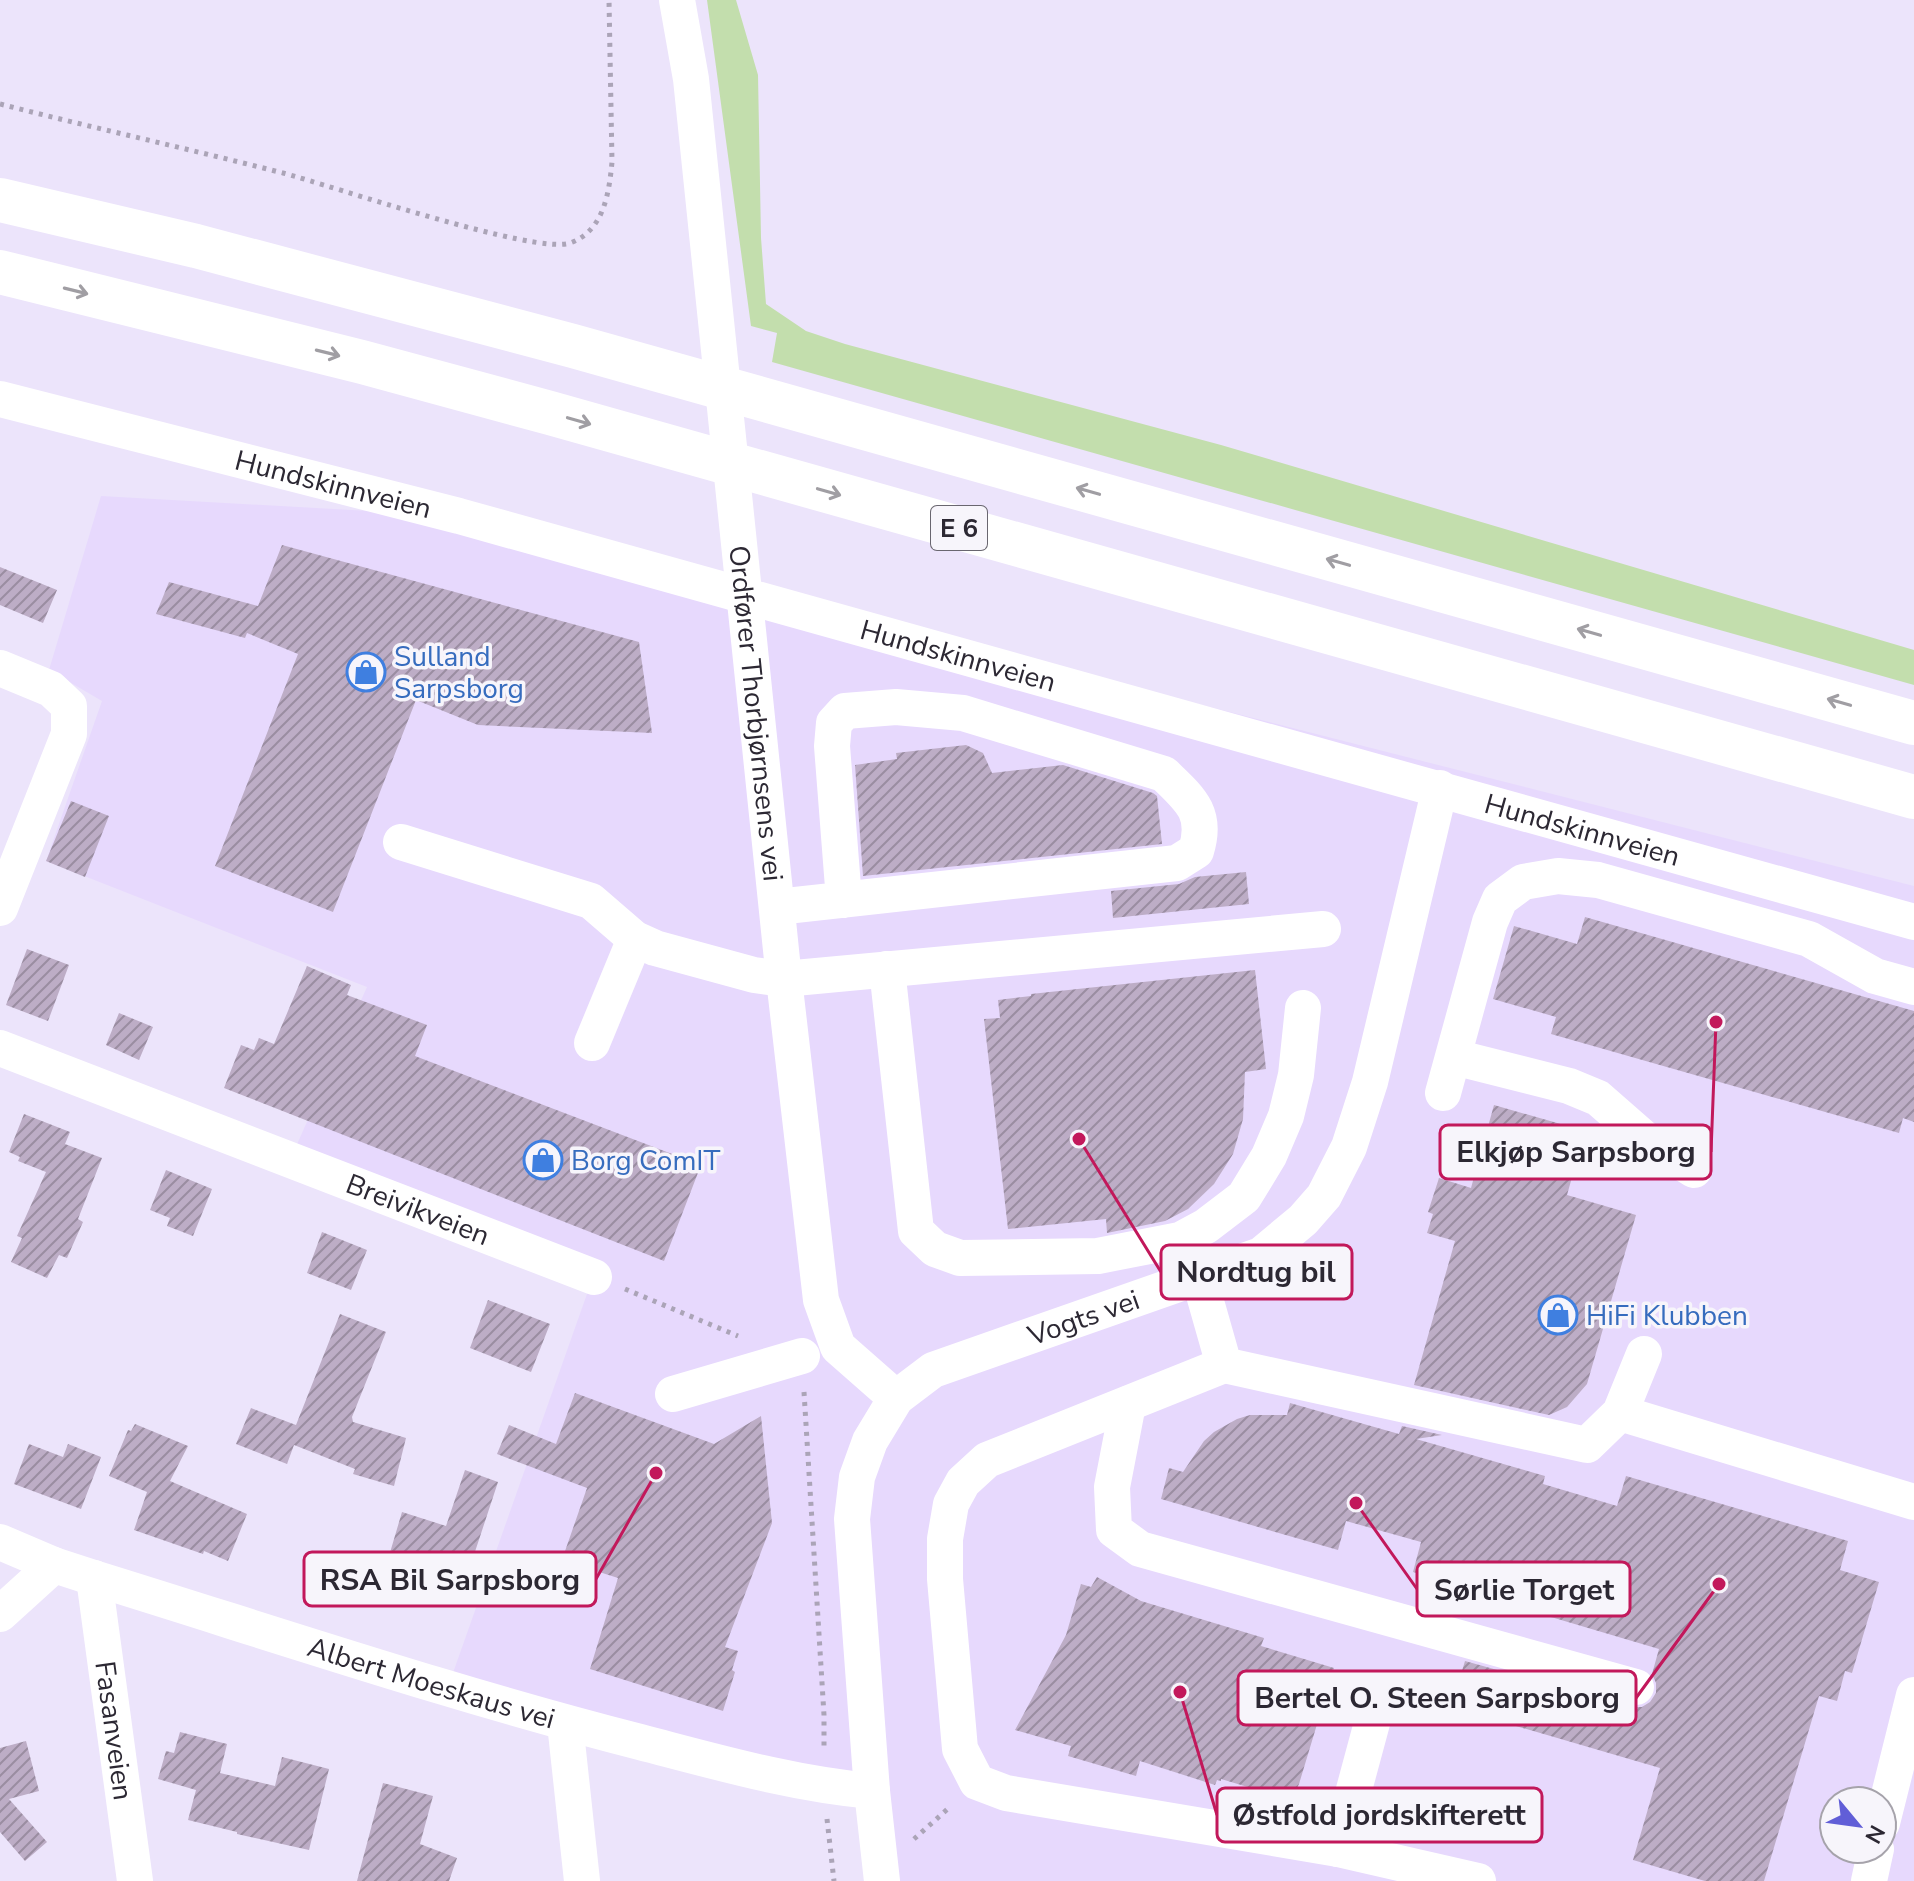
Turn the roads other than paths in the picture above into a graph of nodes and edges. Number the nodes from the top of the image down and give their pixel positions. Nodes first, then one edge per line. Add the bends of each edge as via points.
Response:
1 (677, 0) edge
2 (0, 200) edge
3 (0, 272) edge
4 (0, 399) edge
5 (0, 668) edge
6 (1914, 723) edge
7 (1440, 788) junction
8 (1914, 797) edge
9 (401, 842) dead end
10 (844, 900) junction
11 (777, 907) junction
12 (0, 908) edge
13 (1914, 922) edge
14 (1323, 929) dead end
15 (635, 939) junction
16 (887, 969) junction
17 (784, 979) junction
18 (1914, 987) edge
19 (1303, 1008) dead end
20 (592, 1043) dead end
21 (0, 1048) edge
22 (1454, 1057) junction
23 (1443, 1093) dead end
24 (1694, 1170) dead end
25 (1180, 1240) junction
26 (594, 1277) road end
27 (1199, 1277) junction
28 (1644, 1354) dead end
29 (802, 1356) road end
30 (1224, 1365) junction
31 (673, 1394) dead end
32 (896, 1398) junction
33 (1128, 1404) junction
34 (1620, 1413) junction
35 (1914, 1502) edge
36 (0, 1542) edge
37 (54, 1565) junction
38 (94, 1578) junction
39 (0, 1614) edge
40 (1636, 1687) dead end
41 (1914, 1695) edge
42 (1376, 1708) dead end
43 (565, 1723) junction
44 (1892, 1785) edge
45 (872, 1791) junction
46 (1338, 1849) junction
47 (881, 1875) edge
48 (135, 1881) edge
49 (582, 1881) edge
50 (1478, 1881) edge

1 - 11 street, Ordfører Thorbjørnsens vei via 691,79
6 -> 2 highway, E 6 via 530,334
3 -> 8 highway, E 6 via 449,385
4 - 7 street, Hundskinnveien via 459,516
5 - 12 street via 51,689 69,706 69,734
7 - 13 street, Hundskinnveien
7 - 27 street, Vogts vei via 1370,1082 1349,1147 1324,1196 1303,1220 1261,1255
9 - 15 street via 591,901
10 - 10 street via 1177,863 1196,851 1199,817 1189,798 1164,774 963,713 896,707 845,711 834,723 832,746
10 - 11 street
11 - 17 street, Ordfører Thorbjørnsens vei
14 - 16 street
15 - 17 street
15 - 20 street
16 - 17 street
16 - 25 street via 916,1231 935,1249 960,1258 1098,1256
17 - 32 street, Ordfører Thorbjørnsens vei via 821,1300 838,1347
18 - 22 street via 1875,976 1809,939 1598,880 1558,876 1523,882 1500,899
19 - 25 street via 1296,1075 1269,1156 1244,1197
21 - 26 street, Breivikveien
22 - 23 street
22 - 24 street via 1598,1098 1646,1140
25 - 27 street
27 - 30 street
27 - 32 street, Vogts vei via 933,1370
28 - 34 street
29 - 31 street
30 - 33 street
30 - 34 street via 1587,1445
32 - 45 street, Vogts vei via 870,1441 857,1477 852,1519
33 - 40 street via 1112,1487 1114,1530 1140,1549
33 - 46 street via 987,1460 963,1482 951,1504 945,1579 960,1749 977,1782 1006,1793
34 - 35 street
36 - 37 street, Albert Moeskaus vei
37 - 38 street, Albert Moeskaus vei
37 - 39 street
38 - 43 street, Albert Moeskaus vei
38 - 48 street, Fasanveien
41 - 44 street
42 - 46 street
43 - 45 street, Albert Moeskaus vei via 783,1779
43 - 49 street
45 - 47 street, Vogts vei
46 - 50 street

